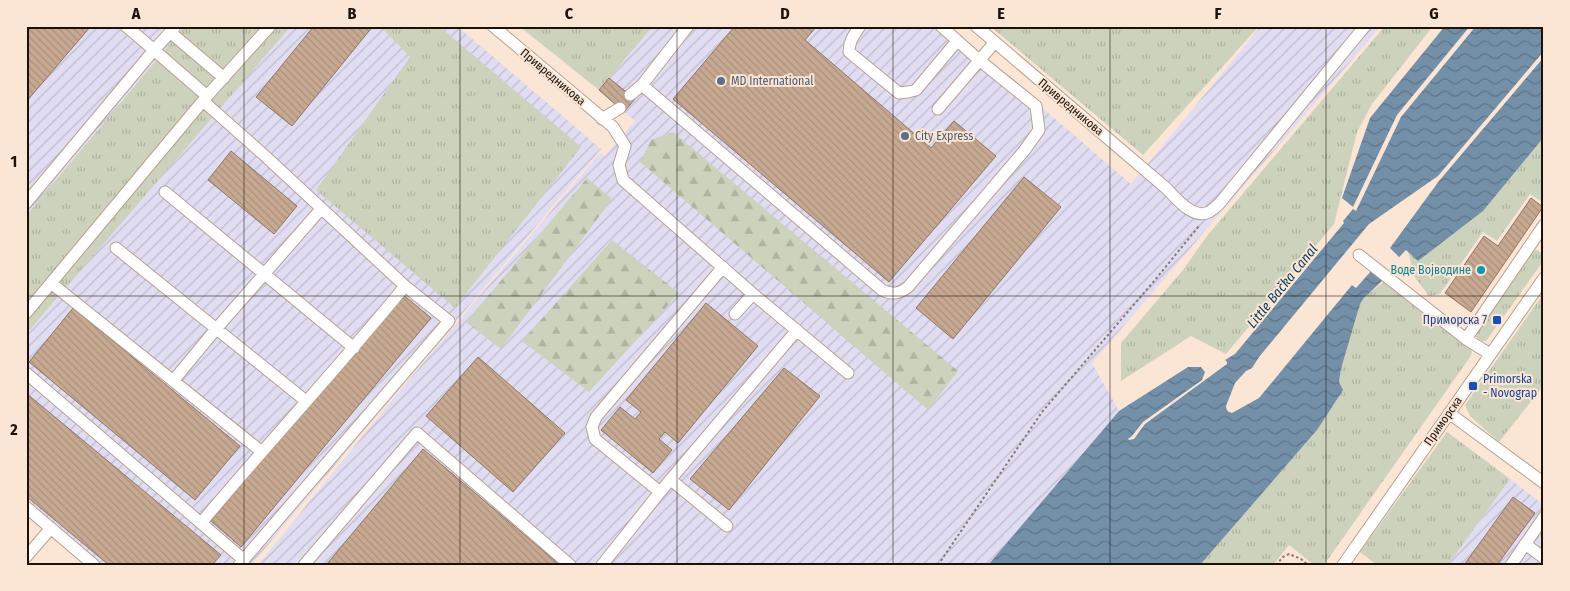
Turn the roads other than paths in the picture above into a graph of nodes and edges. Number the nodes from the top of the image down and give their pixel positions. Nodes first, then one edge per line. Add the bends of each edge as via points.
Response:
1 (126, 26) edge
2 (270, 26) edge
3 (493, 26) edge
4 (688, 26) edge
5 (860, 26) edge
6 (941, 26) edge
7 (976, 26) edge
8 (1365, 26) edge
9 (172, 29) edge
10 (957, 40) junction
11 (995, 42) junction
12 (154, 50) junction
13 (979, 60) junction
14 (224, 78) junction
15 (642, 85) junction
16 (630, 95) dead end
17 (205, 99) junction
18 (620, 108) dead end
19 (938, 109) dead end
20 (602, 118) junction
21 (165, 192) dead end
22 (26, 204) edge
23 (321, 209) junction
24 (1544, 225) edge
25 (1540, 240) edge
26 (116, 248) dead end
27 (1359, 255) dead end
28 (723, 268) junction
29 (263, 275) junction
30 (1544, 278) edge
31 (51, 283) junction
32 (405, 286) junction
33 (753, 294) junction
34 (26, 313) edge
35 (735, 314) dead end
36 (216, 329) junction
37 (797, 330) junction
38 (1466, 338) junction
39 (354, 348) junction
40 (1490, 354) junction
41 (26, 372) edge
42 (848, 373) dead end
43 (173, 381) junction
44 (306, 401) junction
45 (1449, 413) junction
46 (262, 452) junction
47 (671, 480) junction
48 (1544, 483) edge
49 (660, 492) junction
50 (26, 507) edge
51 (1544, 516) edge
52 (201, 523) junction
53 (727, 526) dead end
54 (51, 528) junction
55 (1525, 544) junction
56 (26, 557) edge
57 (1544, 558) edge
58 (241, 562) edge
59 (94, 565) edge
60 (304, 565) edge
61 (570, 565) edge
62 (602, 565) edge
63 (1343, 565) edge
64 (1511, 565) edge

1 - 12 street
2 - 14 street
3 - 20 street, Привредникова
4 - 15 street
5 - 10 street via 853,35 849,52 898,93 916,90
6 - 10 street
7 - 11 street, Привредникова
8 - 11 street, Привредникова via 1219,204 1200,214 1182,204
9 - 12 street
9 - 14 street
10 - 13 street
11 - 13 street
12 - 17 street
12 - 22 street
13 - 15 street via 1036,106 1039,130 908,287 890,294
13 - 19 street
14 - 17 street
15 - 16 street
17 - 23 street
17 - 31 street
18 - 20 street
20 - 28 street, Привредникова via 625,146 619,165 623,180
21 - 29 street
23 - 29 street
23 - 32 street
24 - 25 street
25 - 38 street
26 - 36 street
27 - 38 street
28 - 33 street
28 - 49 street via 596,417 592,427 595,439
29 - 36 street
29 - 39 street
30 - 40 street, Приморска
31 - 34 street
31 - 43 street
32 - 39 street
32 - 58 street via 449,321
33 - 35 street
33 - 37 street
36 - 43 street
36 - 44 street
37 - 42 street
37 - 47 street
38 - 40 street
39 - 44 street
40 - 45 street, Приморска
41 - 52 street
43 - 46 street
44 - 46 street
45 - 48 street
45 - 63 street, Приморска
46 - 52 street
47 - 49 street
47 - 53 street
49 - 62 street
50 - 54 street
51 - 55 street
52 - 58 street
54 - 56 street
54 - 59 street
55 - 57 street
55 - 64 street
60 - 61 street via 417,433

